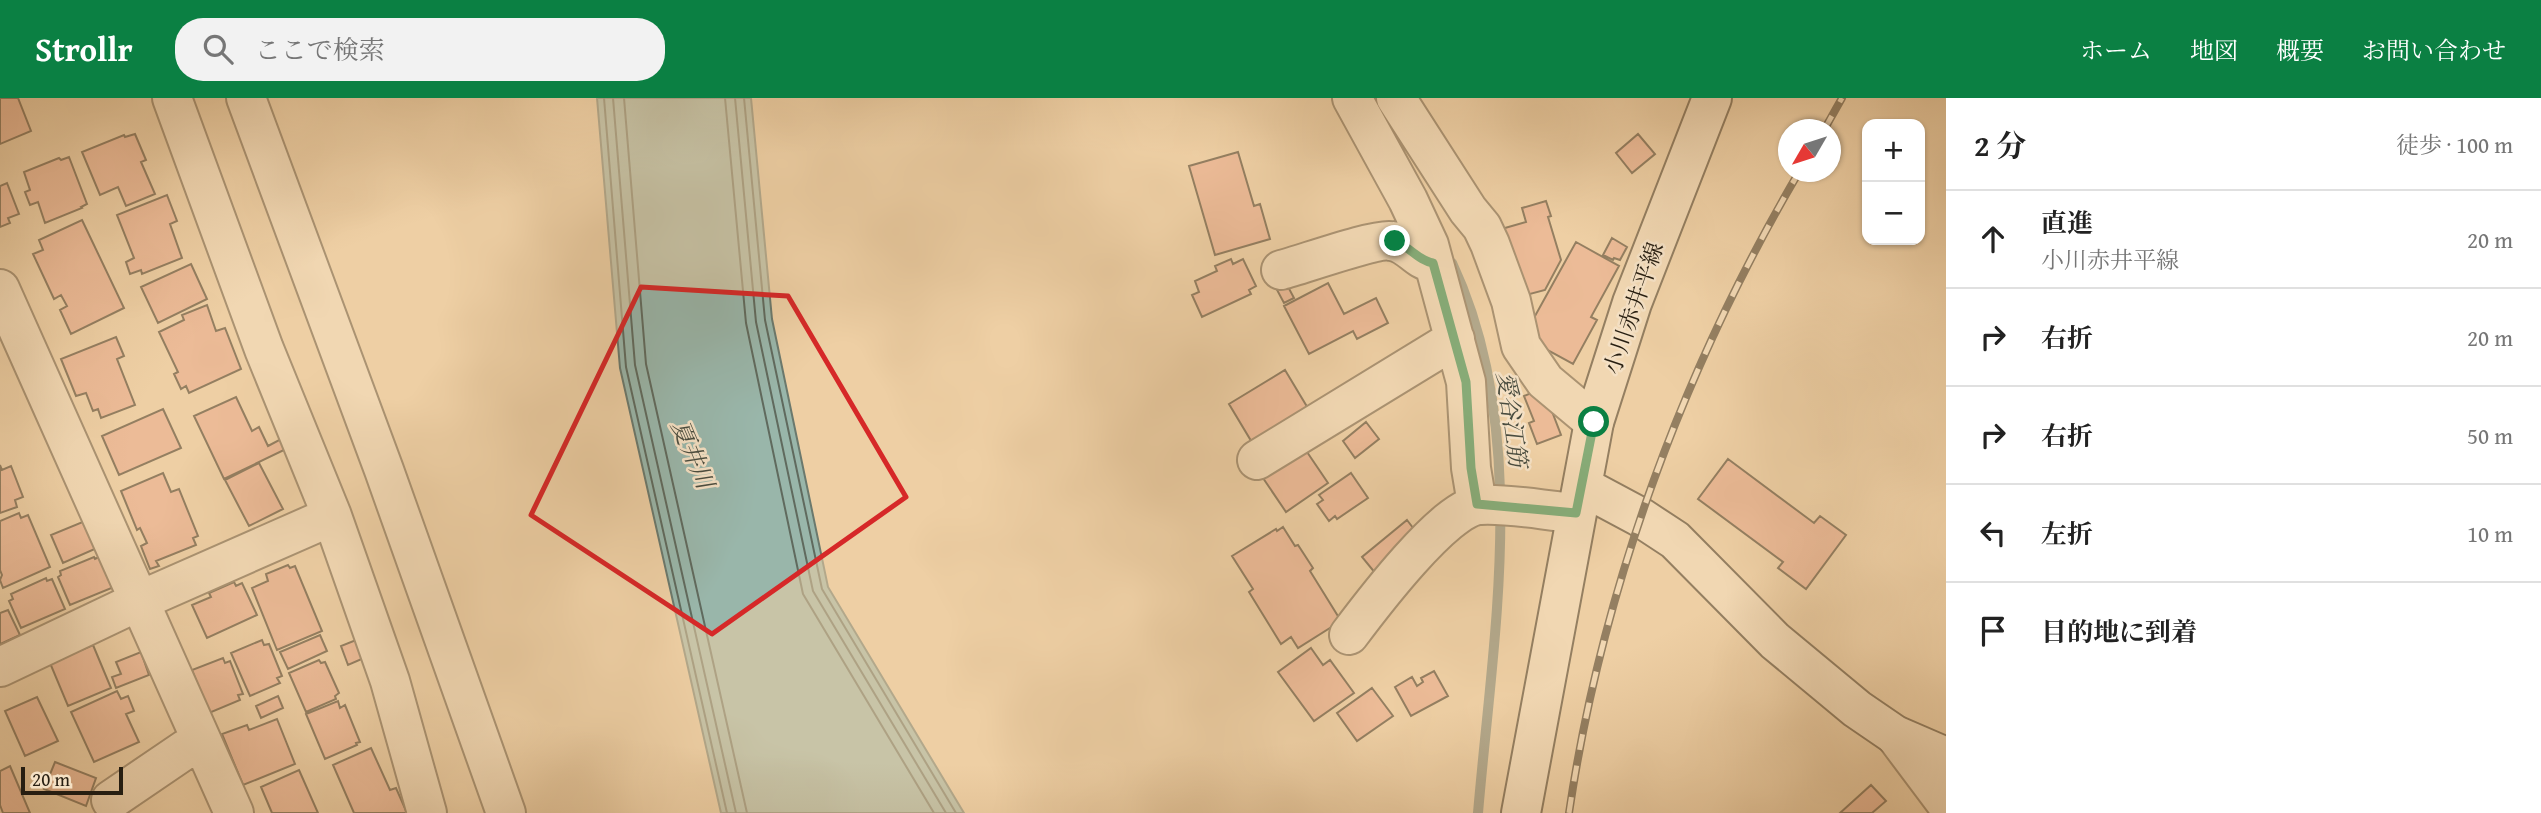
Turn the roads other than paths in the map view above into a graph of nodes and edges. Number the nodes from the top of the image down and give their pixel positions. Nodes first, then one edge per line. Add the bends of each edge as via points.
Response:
1 (172, 98) edge
2 (246, 98) edge
3 (1352, 98) edge
4 (1396, 98) edge
5 (1712, 98) edge
6 (1433, 263) junction
7 (1281, 270) dead end
8 (0, 289) edge
9 (1455, 339) junction
10 (1594, 422) junction
11 (1257, 460) dead end
12 (1579, 500) junction
13 (1477, 504) junction
14 (332, 516) junction
15 (139, 601) junction
16 (1349, 635) dead end
17 (0, 667) edge
18 (1895, 735) junction
19 (202, 743) junction
20 (1946, 757) edge
21 (111, 800) dead end
22 (1946, 803) edge
23 (234, 813) edge
24 (427, 813) edge
25 (506, 813) edge
26 (1521, 813) edge

1 - 14 street via 264,349
2 - 25 street
3 - 6 street via 1408,200
4 - 10 street via 1482,227 1511,301 1521,346 1545,381
5 - 10 street, 小川赤井平線 via 1632,303
6 - 7 street via 1424,262 1408,246 1387,240
6 - 9 street
8 - 15 street
9 - 11 street
9 - 13 street via 1466,382
10 - 12 street, 小川赤井平線
12 - 13 street
12 - 18 street via 1640,517 1675,540 1775,641
12 - 26 street, 小川赤井平線
13 - 16 street via 1438,531
14 - 15 street
14 - 24 street via 390,681
15 - 17 street
15 - 19 street
18 - 20 street
18 - 22 street
19 - 21 street
19 - 23 street

